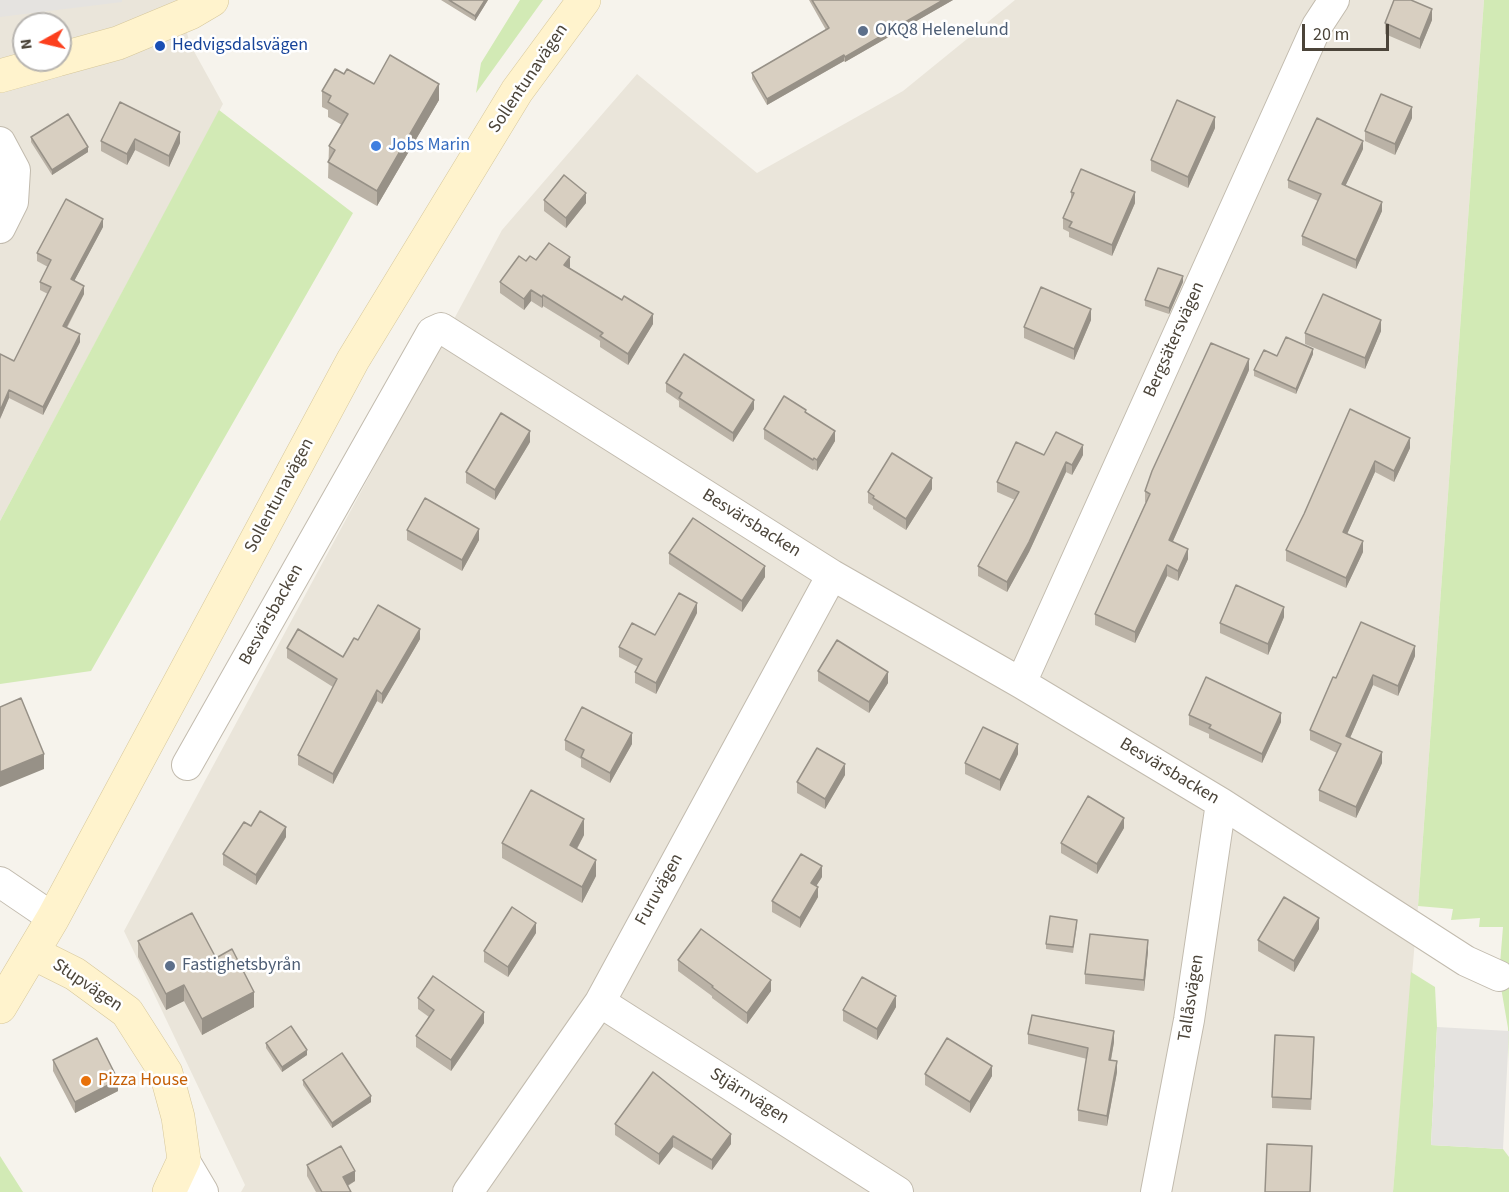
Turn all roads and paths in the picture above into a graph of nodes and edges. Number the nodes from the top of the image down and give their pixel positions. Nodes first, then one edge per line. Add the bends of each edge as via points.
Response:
1 (212, 0) edge
2 (584, 0) edge
3 (1334, 0) edge
4 (72, 56) edge
5 (15, 72) edge
6 (0, 76) edge
7 (0, 142) edge
8 (0, 228) edge
9 (832, 575) junction
10 (1021, 683) junction
11 (187, 765) dead end
12 (1221, 803) junction
13 (0, 882) edge
14 (53, 918) junction
15 (33, 953) junction
16 (1499, 976) dead end
17 (600, 1002) junction
18 (0, 1007) edge
19 (184, 1160) junction
20 (169, 1192) edge
21 (203, 1192) edge
22 (468, 1192) edge
23 (898, 1192) edge
24 (1156, 1192) edge

1 - 4 street via 118,43
2 - 14 street, Sollentunavägen via 518,92 353,360
3 - 10 street, Bergsätersvägen via 1317,26
5 - 6 street
7 - 8 street via 15,170 13,202
9 - 10 street, Besvärsbacken
9 - 11 street, Besvärsbacken via 441,328 432,332
9 - 17 street, Furuvägen
10 - 12 street, Besvärsbacken
12 - 16 street, Besvärsbacken via 1466,962
12 - 24 street, Tallåsvägen via 1189,1020
13 - 14 street
14 - 15 street, Sollentunavägen
15 - 18 street, Sollentunavägen
15 - 19 street, Stupvägen via 75,974 127,1012 166,1073
17 - 22 street, Furuvägen
17 - 23 street, Stjärnvägen
19 - 20 street
19 - 21 street

